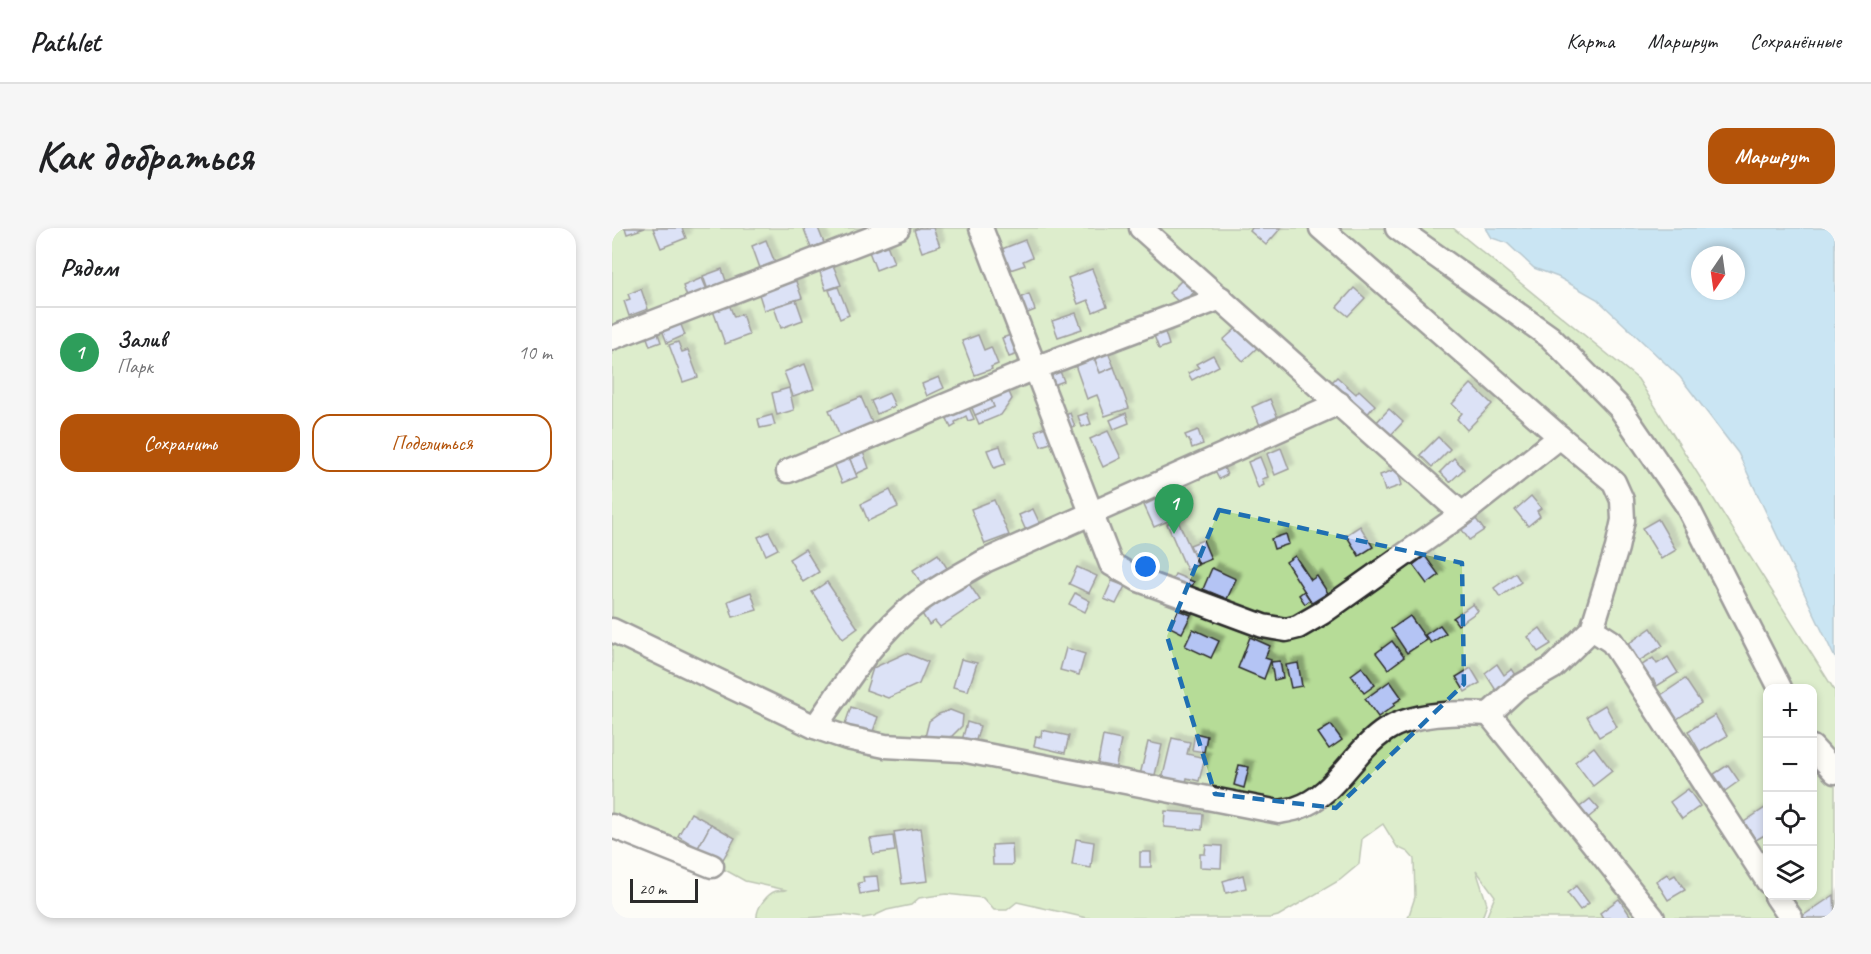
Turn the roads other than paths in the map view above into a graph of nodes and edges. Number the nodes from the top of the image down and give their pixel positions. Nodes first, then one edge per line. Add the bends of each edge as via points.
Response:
1 (898, 228) edge
2 (981, 228) edge
3 (1141, 228) edge
4 (1321, 228) edge
5 (1397, 228) edge
6 (1221, 298) junction
7 (612, 338) edge
8 (1035, 368) junction
9 (1339, 403) junction
10 (1560, 437) junction
11 (788, 471) dead end
12 (1091, 513) junction
13 (1462, 513) junction
14 (1592, 628) junction
15 (612, 630) edge
16 (1778, 684) edge
17 (1489, 714) junction
18 (814, 727) junction
19 (1817, 752) edge
20 (1835, 772) edge
21 (612, 825) edge
22 (712, 866) dead end
23 (1763, 876) edge
24 (1779, 900) edge
25 (1653, 918) edge
26 (1791, 918) edge

1 - 7 lane
2 - 8 lane
3 - 6 lane
4 - 10 lane
5 - 16 lane via 1550,337 1620,408 1686,504
6 - 8 lane
6 - 9 lane
8 - 11 lane
8 - 12 lane
9 - 12 lane
9 - 13 lane
10 - 13 lane
10 - 14 lane via 1614,483 1622,500 1623,520 1617,548
12 - 13 lane via 1111,564 1149,584 1263,626 1286,630 1322,613
12 - 18 lane via 985,561 915,604 892,625
14 - 17 lane via 1552,668 1517,688
14 - 23 lane via 1612,642
15 - 18 lane
17 - 18 lane via 1460,712 1407,721 1387,729 1315,798 1298,808 1279,812 961,750 885,746
17 - 25 lane
19 - 20 lane
21 - 22 lane
24 - 26 lane

